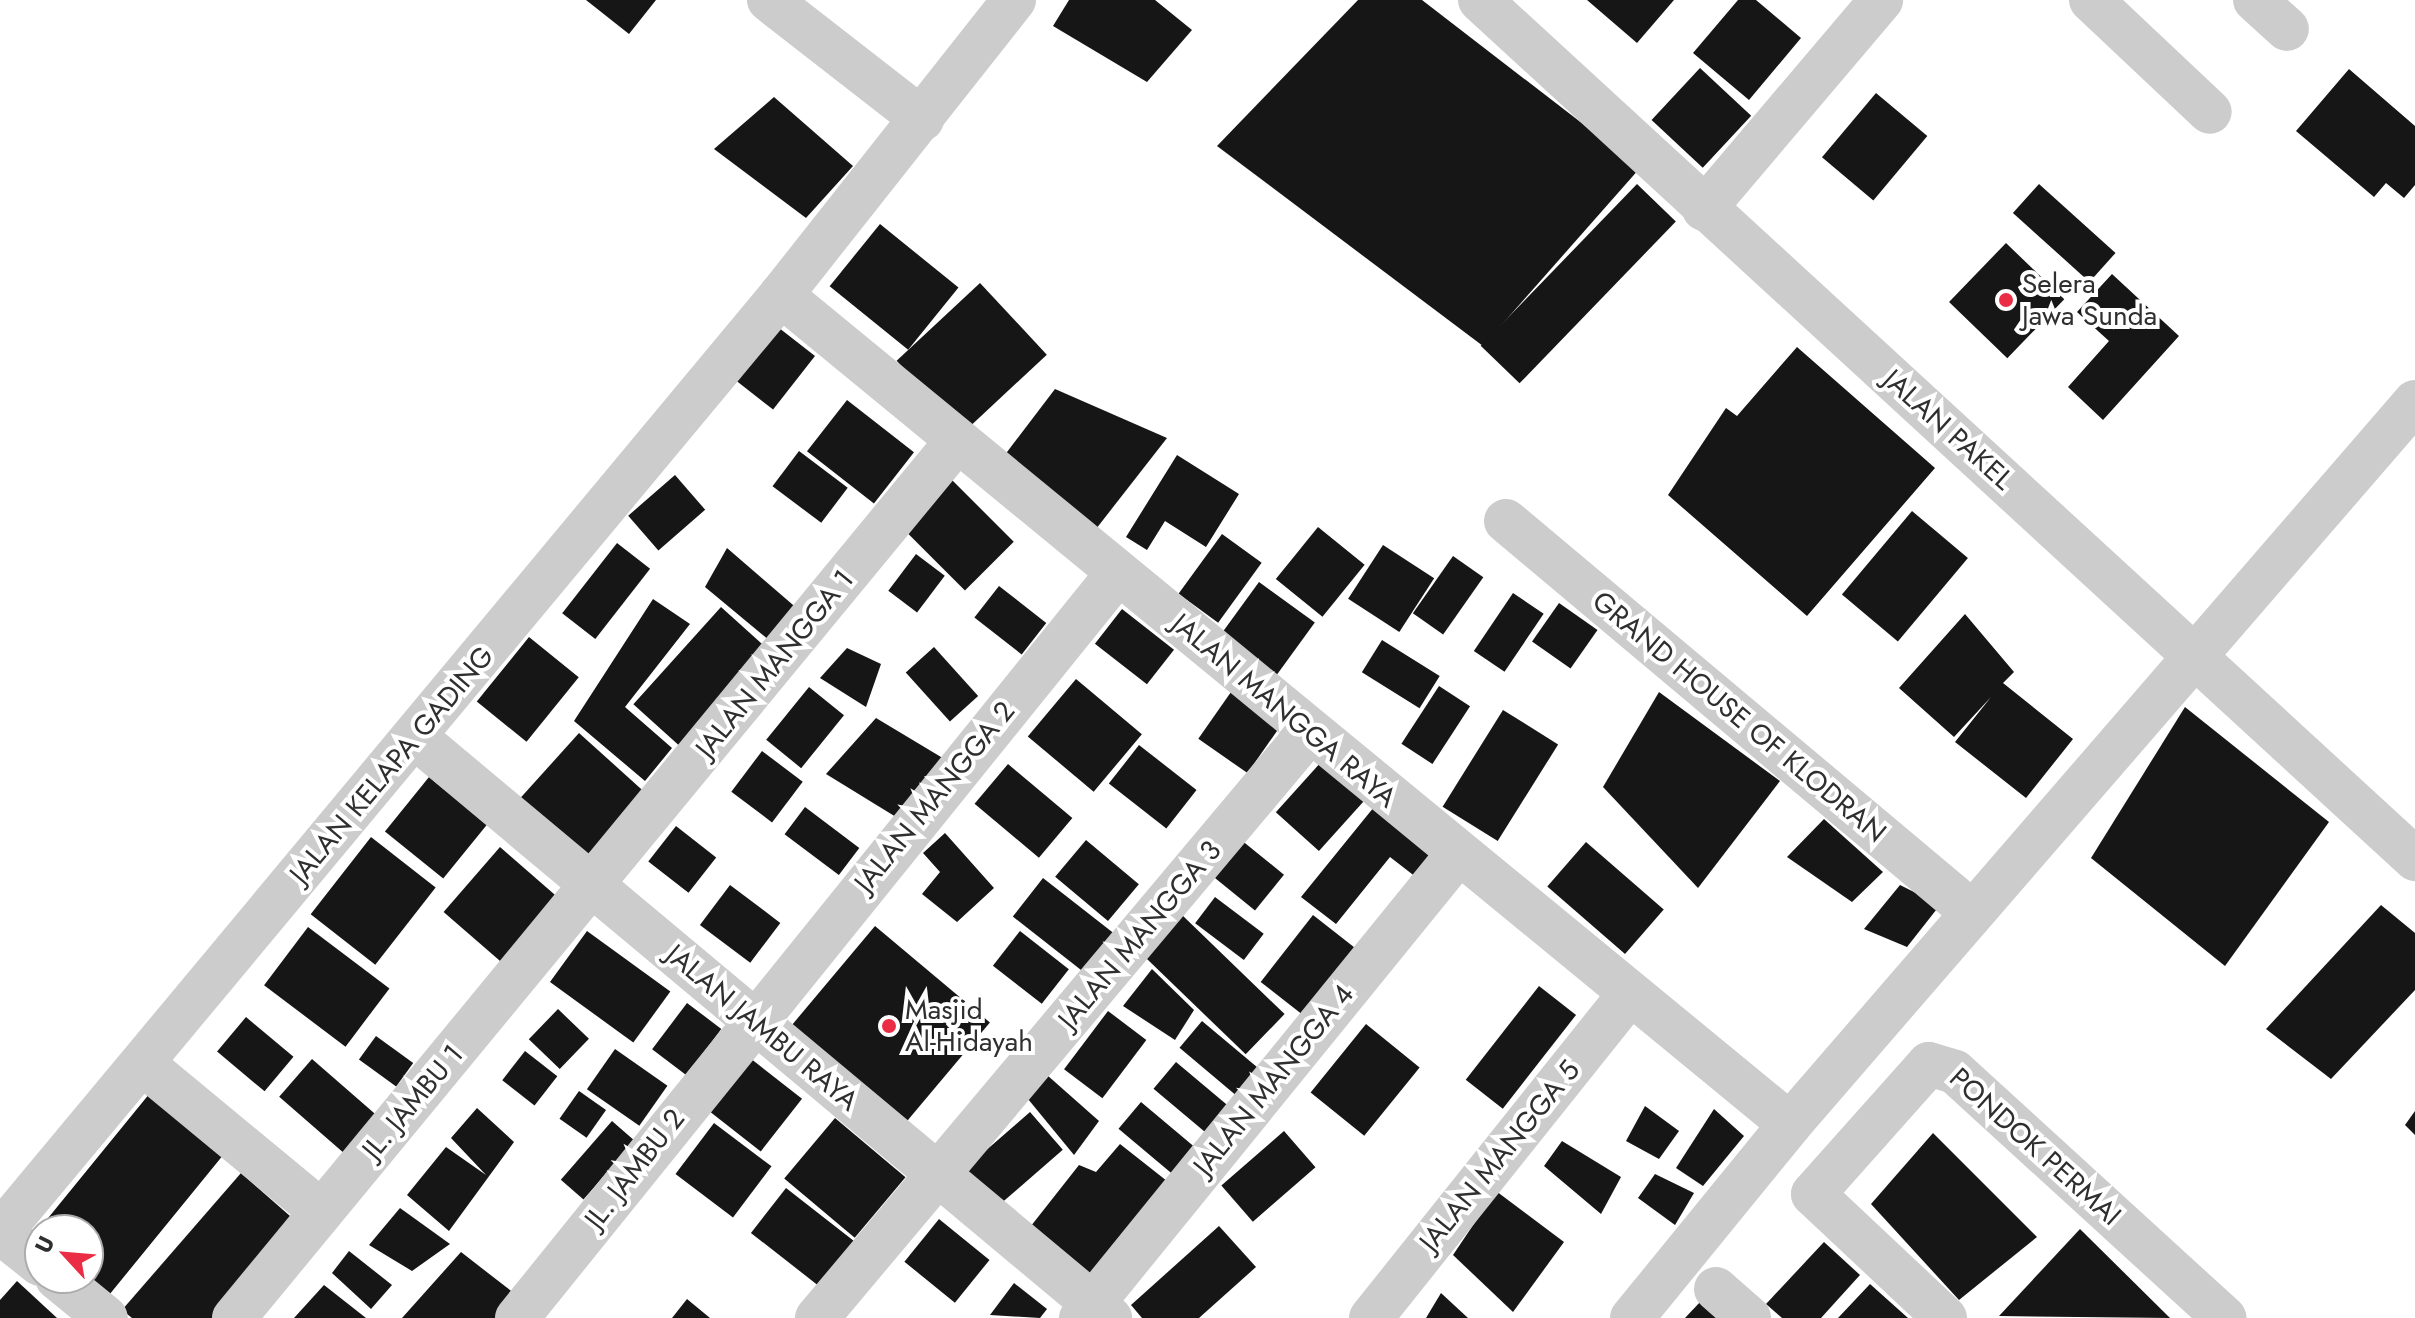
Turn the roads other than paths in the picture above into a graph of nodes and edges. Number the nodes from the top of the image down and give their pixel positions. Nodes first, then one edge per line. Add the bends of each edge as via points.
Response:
1 (769, 0) edge
2 (1014, 0) edge
3 (1480, 0) edge
4 (1881, 0) edge
5 (2091, 0) edge
6 (2255, 0) edge
7 (2287, 29) dead end
8 (2210, 112) dead end
9 (922, 119) junction
10 (1704, 209) junction
11 (781, 295) junction
12 (2415, 402) edge
13 (957, 441) junction
14 (1506, 521) dead end
15 (1118, 573) junction
16 (2196, 655) junction
17 (1310, 731) junction
18 (415, 737) junction
19 (1456, 856) junction
20 (2415, 859) edge
21 (594, 887) junction
22 (1972, 912) junction
23 (1630, 994) junction
24 (752, 1020) junction
25 (143, 1064) junction
26 (1790, 1124) junction
27 (939, 1175) junction
28 (321, 1211) junction
29 (0, 1232) edge
30 (24, 1251) edge
31 (1716, 1289) dead end
32 (77, 1294) edge
33 (1094, 1313) edge
34 (106, 1318) edge
35 (234, 1318) edge
36 (517, 1318) edge
37 (817, 1318) edge
38 (1371, 1318) edge
39 (1632, 1318) edge
40 (1749, 1318) edge
41 (1945, 1318) edge
42 (2224, 1318) edge

1 - 9 street
2 - 9 street, JALAN KELAPA GADING
3 - 10 street, JALAN PAKEL
4 - 10 street
5 - 8 street
6 - 7 street
9 - 11 street, JALAN KELAPA GADING
10 - 16 street, JALAN PAKEL
11 - 13 street, JALAN MANGGA RAYA
11 - 18 street, JALAN KELAPA GADING
12 - 16 street
13 - 15 street, JALAN MANGGA RAYA
13 - 21 street, JALAN MANGGA 1
14 - 22 street, GRAND HOUSE OF KLODRAN
15 - 17 street, JALAN MANGGA RAYA
15 - 24 street, JALAN MANGGA 2
16 - 20 street, JALAN PAKEL
16 - 22 street
17 - 19 street, JALAN MANGGA RAYA
17 - 27 street, JALAN MANGGA 3
18 - 21 street, JALAN JAMBU RAYA
18 - 25 street, JALAN KELAPA GADING
19 - 23 street, JALAN MANGGA RAYA
19 - 33 street, JALAN MANGGA 4
21 - 24 street, JALAN JAMBU RAYA
21 - 28 street, JL. JAMBU 1
22 - 26 street
23 - 26 street, JALAN MANGGA RAYA
23 - 38 street, JALAN MANGGA 5
24 - 27 street, JALAN JAMBU RAYA
24 - 36 street, JL. JAMBU 2
25 - 28 street
25 - 29 street, JALAN KELAPA GADING
26 - 39 street
27 - 33 street, JALAN JAMBU RAYA
27 - 37 street, JALAN MANGGA 3
28 - 35 street, JL. JAMBU 1
29 - 30 street
31 - 40 street
32 - 34 street
41 - 42 street, PONDOK PERMAI via 1813,1194 1929,1064 1955,1072

